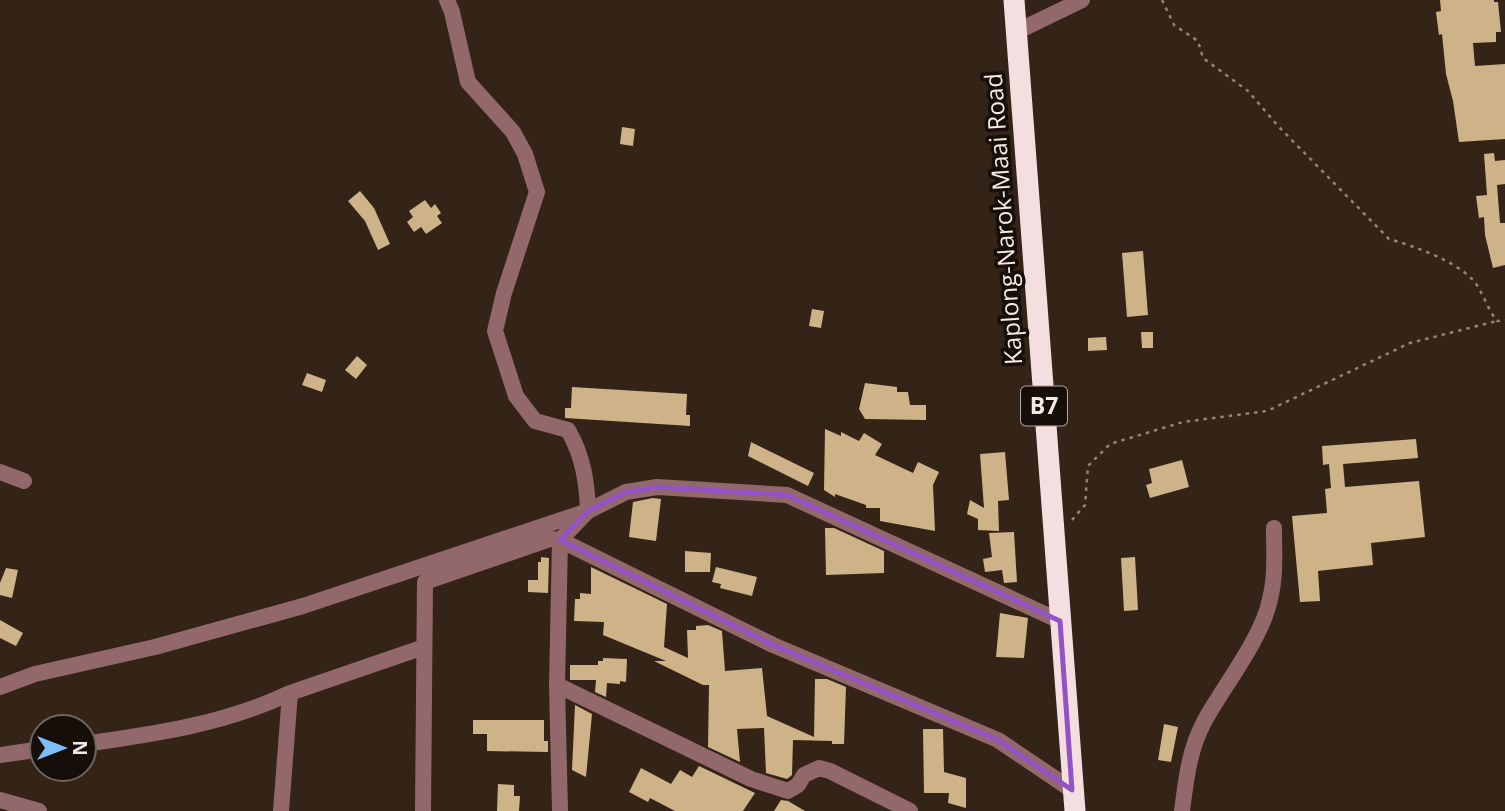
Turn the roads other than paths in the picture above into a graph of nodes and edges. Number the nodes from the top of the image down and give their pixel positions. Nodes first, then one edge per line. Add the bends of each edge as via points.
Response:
1 (447, 0) edge
2 (1014, 0) edge
3 (1082, 0) edge
4 (1016, 32) junction
5 (0, 472) edge
6 (24, 481) dead end
7 (587, 511) junction
8 (1274, 528) dead end
9 (560, 540) junction
10 (1060, 621) junction
11 (424, 647) junction
12 (557, 685) junction
13 (0, 687) edge
14 (290, 693) junction
15 (98, 742) edge
16 (28, 751) edge
17 (0, 755) edge
18 (0, 800) edge
19 (1074, 801) edge
20 (39, 811) edge
21 (281, 811) edge
22 (423, 811) edge
23 (560, 811) edge
24 (910, 811) edge
25 (1182, 811) edge

1 - 7 street via 468,82 513,132 537,192 495,331 516,396 535,421 568,430 578,447 587,484
2 - 4 highway, Kaplong-Narok-Maai Road / B7
3 - 4 street
4 - 10 highway, Kaplong-Narok-Maai Road / B7
5 - 6 street
7 - 9 street
7 - 10 street via 626,492 657,487 787,495
7 - 13 street via 303,606 35,674
8 - 25 street via 1270,601 1194,744
9 - 11 street via 550,539 425,582
9 - 12 street
9 - 19 street via 773,645 998,740
10 - 19 highway, Kaplong-Narok-Maai Road / B7
11 - 14 street
11 - 22 street
12 - 23 street
12 - 24 street via 751,779 788,791 819,768
14 - 15 street via 235,715
14 - 21 street
16 - 17 street
18 - 20 street

